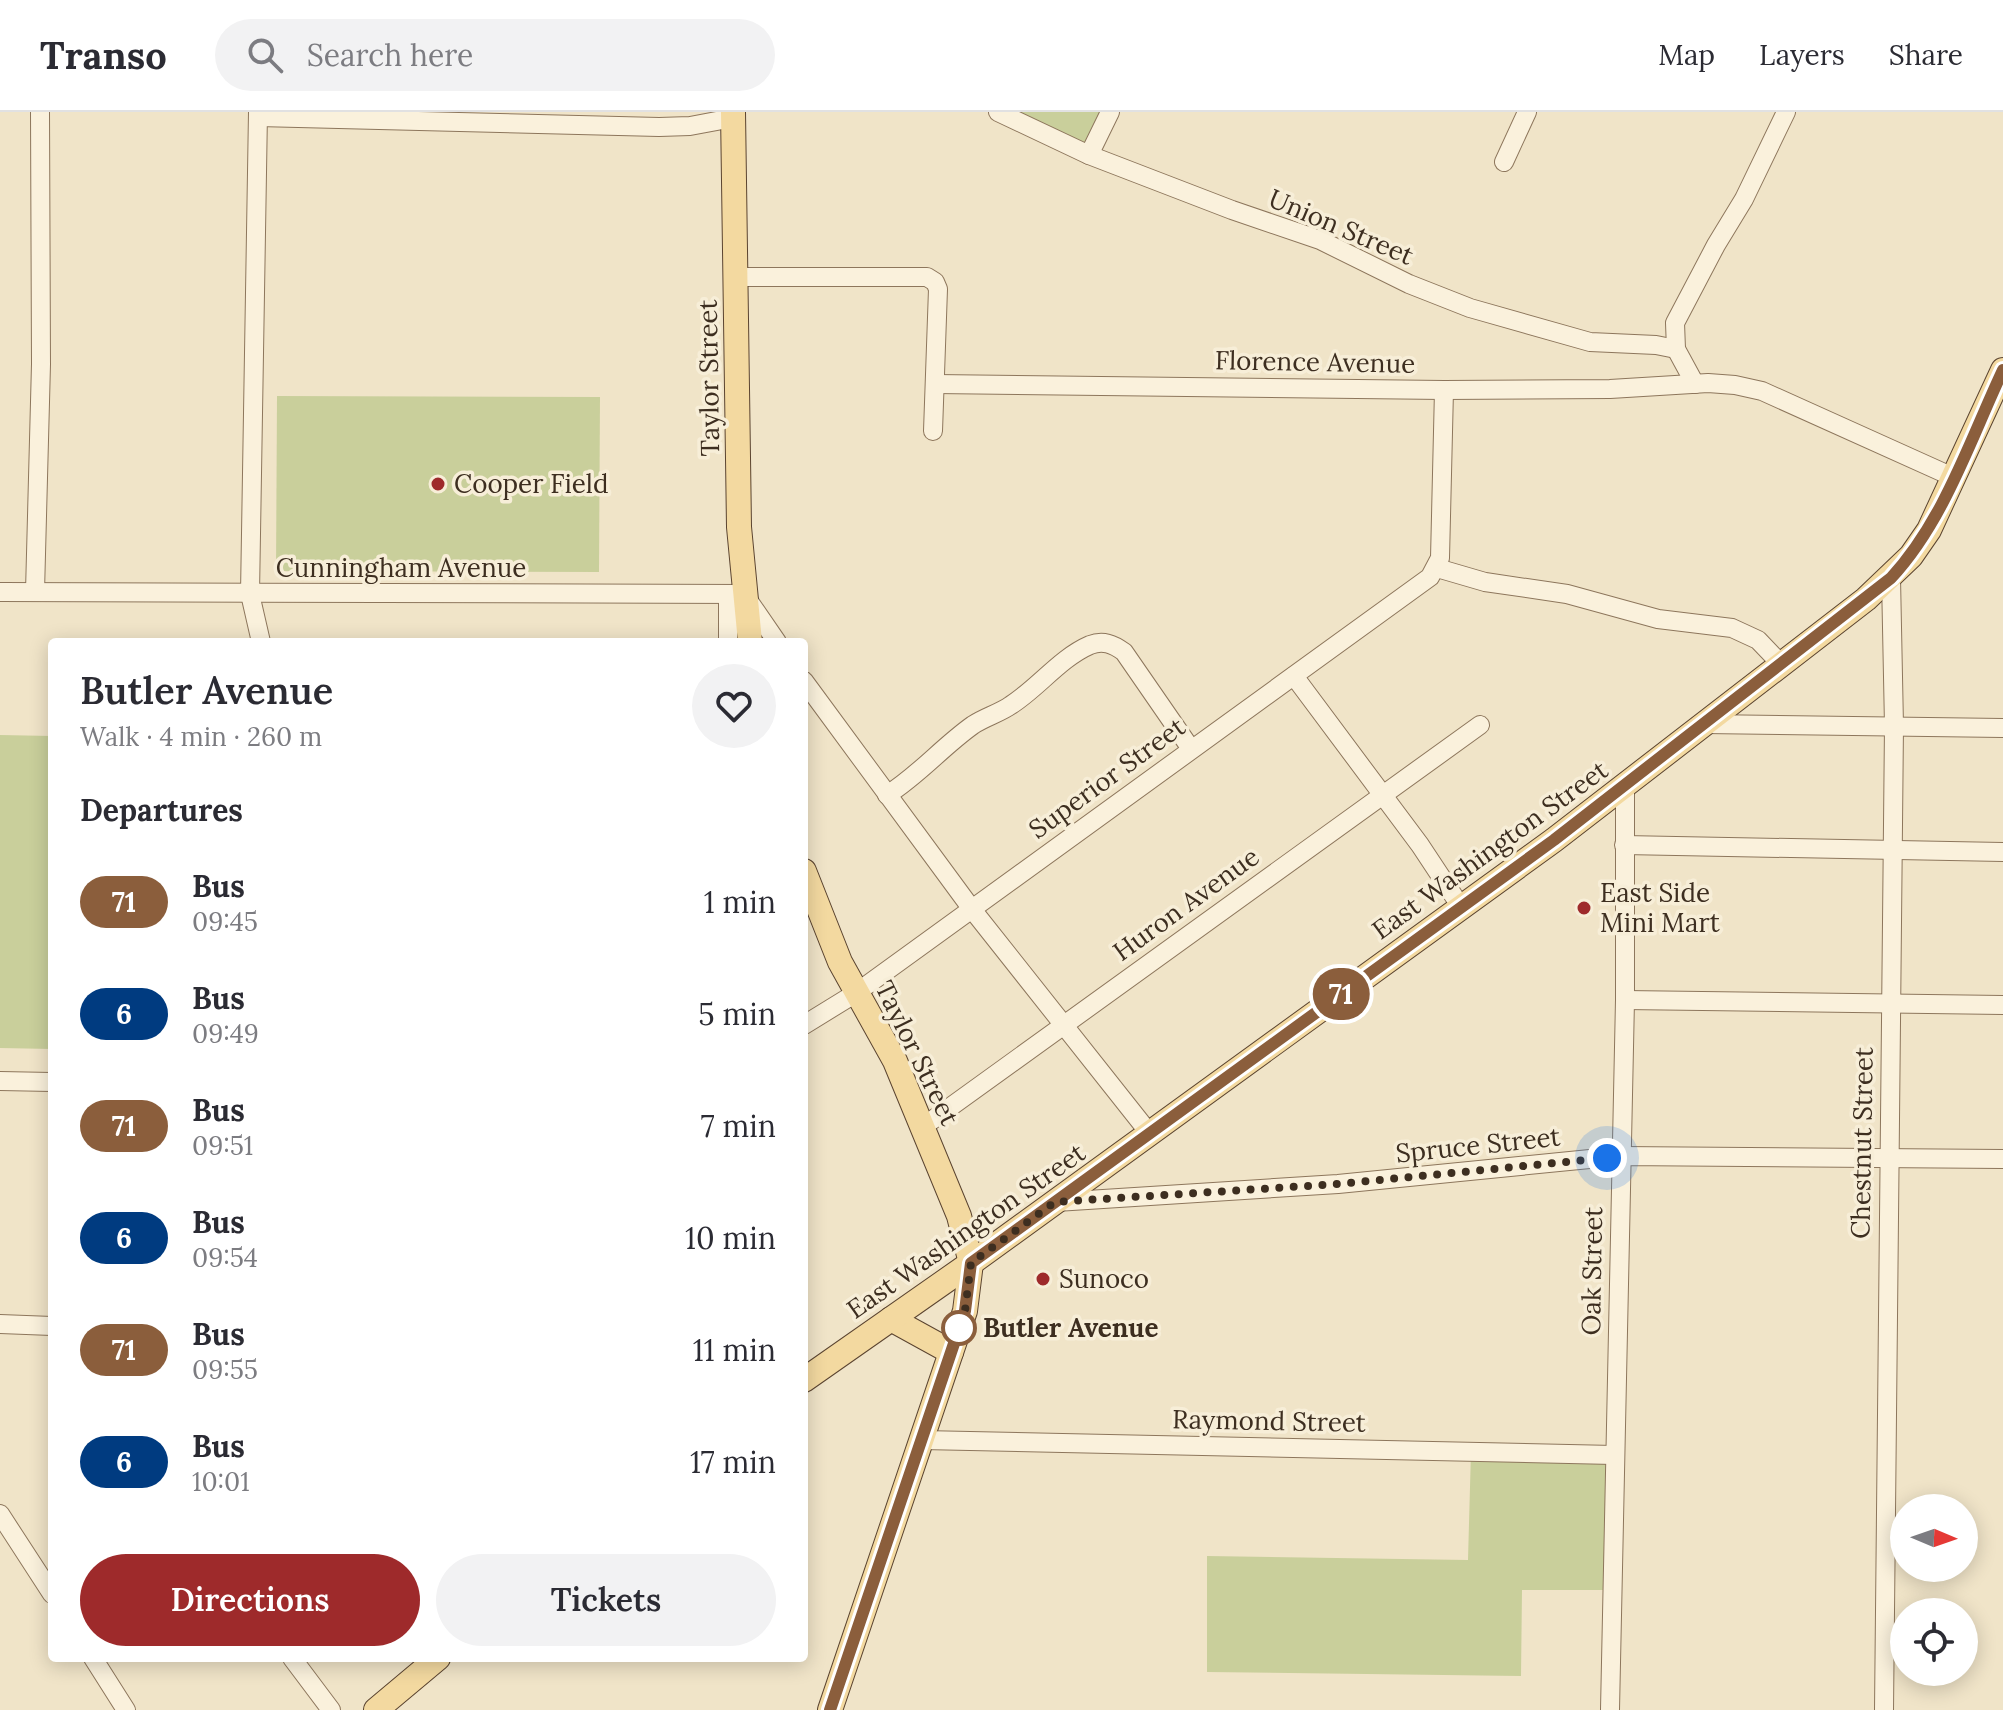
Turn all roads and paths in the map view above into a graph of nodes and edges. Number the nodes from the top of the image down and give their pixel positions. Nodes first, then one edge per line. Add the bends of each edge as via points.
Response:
1 (40, 112) edge
2 (998, 112) edge
3 (1110, 112) edge
4 (1527, 112) edge
5 (1786, 112) edge
6 (258, 114) edge
7 (733, 115) edge
8 (1089, 155) junction
9 (1504, 162) dead end
10 (735, 277) junction
11 (1676, 349) junction
12 (2003, 370) edge
13 (935, 384) junction
14 (1695, 384) junction
15 (1444, 390) junction
16 (933, 431) dead end
17 (1953, 477) junction
18 (1437, 568) junction
19 (1891, 578) junction
20 (0, 592) edge
21 (35, 592) junction
22 (250, 594) junction
23 (736, 594) junction
24 (260, 638) edge
25 (729, 638) edge
26 (749, 638) edge
27 (774, 638) edge
28 (1781, 664) junction
29 (1294, 676) junction
30 (808, 686) edge
31 (1704, 724) junction
32 (1480, 725) dead end
33 (1894, 726) junction
34 (2003, 728) edge
35 (1191, 749) junction
36 (1625, 786) junction
37 (1382, 793) junction
38 (887, 795) junction
39 (1624, 845) junction
40 (1891, 851) junction
41 (2003, 852) edge
42 (808, 897) edge
43 (1461, 907) junction
44 (971, 908) junction
45 (856, 993) junction
46 (1625, 1000) junction
47 (1890, 1003) junction
48 (2003, 1005) edge
49 (808, 1023) edge
50 (1062, 1024) junction
51 (0, 1081) edge
52 (48, 1082) edge
53 (924, 1126) junction
54 (1150, 1134) junction
55 (1620, 1156) junction
56 (1889, 1159) junction
57 (2003, 1159) edge
58 (1055, 1202) junction
59 (971, 1263) junction
60 (891, 1319) junction
61 (0, 1324) edge
62 (48, 1326) edge
63 (951, 1352) junction
64 (808, 1377) edge
65 (922, 1440) junction
66 (1614, 1455) junction
67 (0, 1514) edge
68 (48, 1588) edge
69 (96, 1662) edge
70 (295, 1662) edge
71 (433, 1662) edge
72 (126, 1710) edge
73 (331, 1710) edge
74 (376, 1710) edge
75 (830, 1710) edge
76 (1610, 1710) edge
77 (1884, 1710) edge

1 - 21 street
2 - 8 street, Union Street
3 - 8 street
4 - 9 street
5 - 11 street via 1678,315
6 - 7 street via 659,127
6 - 22 street
7 - 10 main road, Taylor Street
8 - 11 street, Union Street via 1320,240 1470,308 1590,342
10 - 13 street via 927,277 938,289
10 - 23 main road, Taylor Street
11 - 14 street
12 - 17 main road, East Washington Street
13 - 15 street, Florence Avenue
13 - 16 street
14 - 15 street, Florence Avenue
14 - 17 street via 1762,391
15 - 18 street
17 - 19 main road, East Washington Street via 1929,530
18 - 28 street via 1658,619 1719,624 1748,634
18 - 29 street, Superior Street
19 - 28 main road, East Washington Street
19 - 33 street, Chestnut Street
20 - 21 street, Cunningham Avenue
21 - 22 street, Cunningham Avenue
22 - 23 street, Cunningham Avenue
22 - 24 street
23 - 25 street, Taylor Street
23 - 26 main road, Taylor Street
23 - 27 street
28 - 31 main road, East Washington Street
29 - 35 street, Superior Street
29 - 37 street
30 - 38 street
31 - 33 street
31 - 36 main road, East Washington Street
32 - 37 street, Huron Avenue
33 - 34 street
33 - 40 street, Chestnut Street
35 - 38 street via 1124,652 1101,643 1088,646 1011,705 975,723
35 - 44 street, Superior Street
36 - 39 street, Oak Street
36 - 43 main road, East Washington Street
37 - 43 street
37 - 50 street, Huron Avenue
38 - 44 street
39 - 40 street
39 - 46 street, Oak Street
40 - 41 street
40 - 47 street, Chestnut Street
42 - 45 main road, Taylor Street
43 - 54 main road, East Washington Street
44 - 45 street, Superior Street
44 - 50 street
45 - 49 street, Superior Street
45 - 53 main road, Taylor Street
46 - 47 street
46 - 55 street, Oak Street
47 - 48 street
47 - 56 street, Chestnut Street
50 - 53 street, Huron Avenue
50 - 54 street
51 - 52 street
53 - 59 main road, Taylor Street
54 - 58 main road, East Washington Street
55 - 56 street, Spruce Street
55 - 58 street, Spruce Street via 1338,1184
55 - 66 street, Oak Street
56 - 57 street, Spruce Street
56 - 77 street, Chestnut Street
58 - 59 main road, East Washington Street
59 - 60 main road, East Washington Street
59 - 63 main road via 965,1311
60 - 63 main road
60 - 64 main road, East Washington Street
61 - 62 street
63 - 65 main road
65 - 66 street, Raymond Street
65 - 75 main road
66 - 76 street, Oak Street
67 - 68 street
69 - 72 street
70 - 73 street
71 - 74 main road

